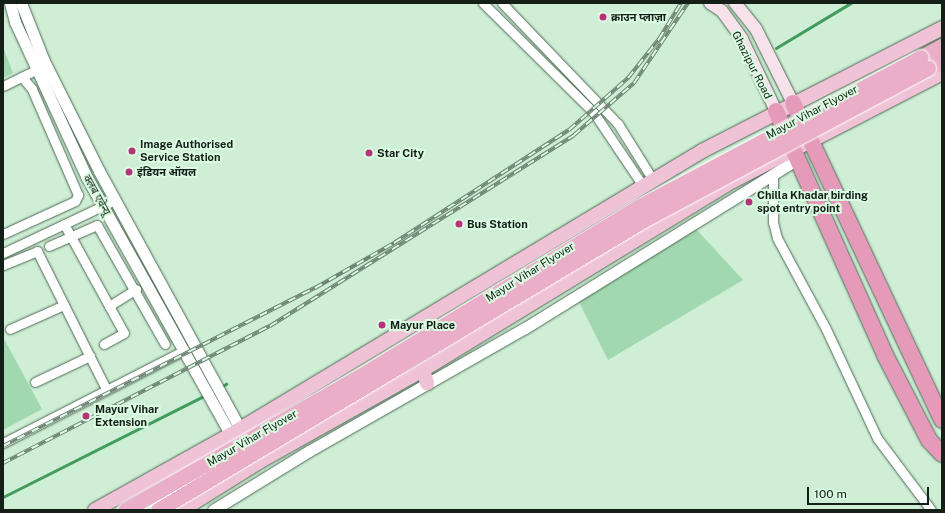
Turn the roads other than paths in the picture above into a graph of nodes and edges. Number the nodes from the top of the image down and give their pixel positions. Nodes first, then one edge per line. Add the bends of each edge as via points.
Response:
1 (10, 3) edge
2 (21, 3) edge
3 (483, 3) edge
4 (502, 3) edge
5 (710, 3) edge
6 (735, 3) edge
7 (942, 28) edge
8 (942, 46) edge
9 (942, 61) edge
10 (859, 68) junction
11 (36, 70) junction
12 (942, 73) edge
13 (22, 77) junction
14 (3, 86) edge
15 (793, 103) junction
16 (880, 104) junction
17 (776, 111) junction
18 (812, 141) junction
19 (794, 156) junction
20 (773, 174) junction
21 (648, 183) junction
22 (115, 200) junction
23 (103, 206) junction
24 (64, 224) junction
25 (3, 234) edge
26 (70, 236) junction
27 (49, 246) dead end
28 (3, 254) edge
29 (3, 265) edge
30 (136, 290) junction
31 (64, 305) junction
32 (109, 306) junction
33 (10, 329) dead end
34 (104, 344) dead end
35 (165, 344) dead end
36 (183, 351) junction
37 (90, 356) junction
38 (425, 377) junction
39 (35, 382) dead end
40 (106, 389) junction
41 (942, 420) edge
42 (235, 432) junction
43 (3, 443) edge
44 (942, 454) edge
45 (254, 465) junction
46 (150, 479) junction
47 (94, 510) edge
48 (125, 510) edge
49 (158, 510) edge
50 (175, 510) edge
51 (182, 510) edge
52 (213, 510) edge
53 (931, 510) edge

1 - 11 street, क्लब एवेन्यू
2 - 22 street, क्लब एवेन्यू via 44,61
3 - 21 street via 594,113
4 - 21 street via 618,124
5 - 17 main road, Ghazipur Road via 722,11 742,39
6 - 15 main road, Ghazipur Road via 756,29
7 - 10 main road
8 - 48 highway, Mayur Vihar Flyover, bridge via 638,207 365,373
9 - 49 highway, Mayur Vihar Flyover, bridge via 645,219
10 - 15 main road
10 - 16 main road via 852,82 854,96 866,104
11 - 13 street
11 - 23 street, क्लब एवेन्यू
12 - 16 main road
13 - 14 street
13 - 25 street via 32,89 78,195 75,201
15 - 17 main road
15 - 18 highway
16 - 18 main road
17 - 19 highway
17 - 21 main road
18 - 19 main road
18 - 41 highway
19 - 20 street
19 - 38 main road via 726,185
19 - 44 highway via 929,440
20 - 38 street via 525,328
20 - 53 street via 773,222 777,238 832,340 877,438
21 - 42 main road
22 - 23 street
22 - 42 street, क्लब एवेन्यू via 223,398
23 - 24 street
23 - 36 street, क्लब एवेन्यू
24 - 26 street
24 - 28 street
26 - 27 street
26 - 30 street, क्लब एवेन्यू via 97,225
26 - 32 street
29 - 31 street via 37,251
30 - 32 street
30 - 35 street, क्लब एवेन्यू
31 - 33 street
31 - 37 street
32 - 34 street via 124,333
36 - 40 street
36 - 42 street, क्लब एवेन्यू via 213,404
37 - 39 street
37 - 40 street
38 - 45 main road
38 - 52 street
40 - 43 street
42 - 45 street
42 - 46 main road
45 - 51 main road
46 - 47 main road
46 - 50 main road via 164,480 174,487 177,499

